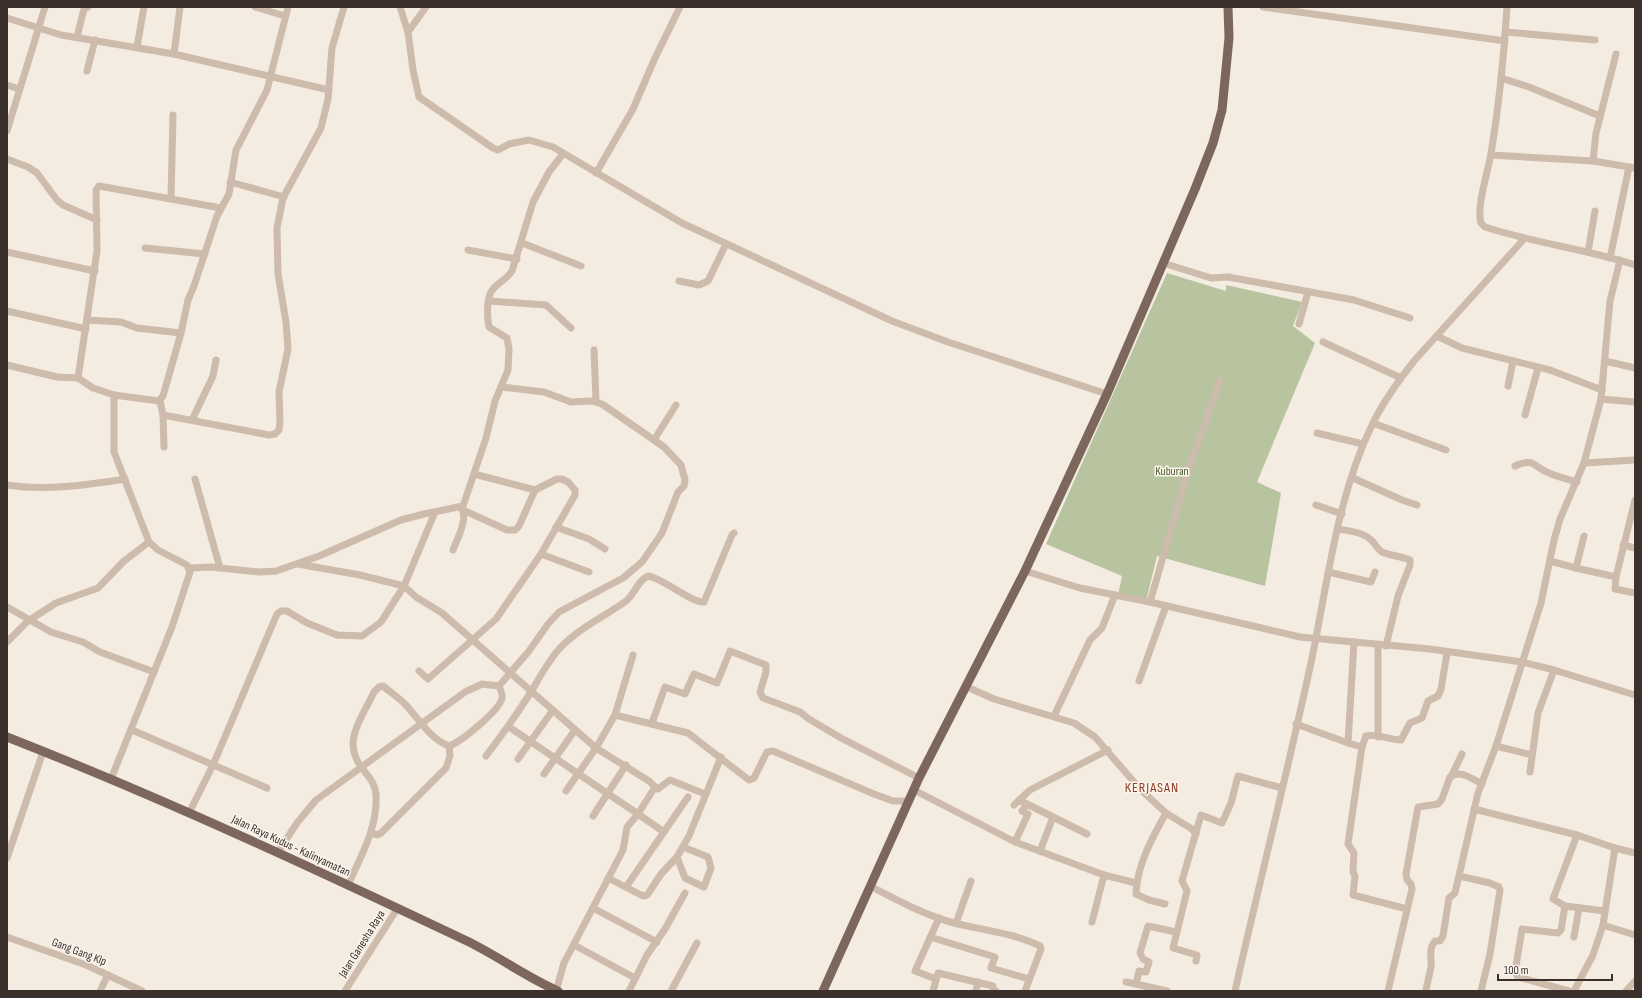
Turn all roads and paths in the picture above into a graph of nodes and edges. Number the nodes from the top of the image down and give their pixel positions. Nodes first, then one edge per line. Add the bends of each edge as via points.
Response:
1 (45, 7) edge
2 (88, 7) edge
3 (144, 7) edge
4 (180, 7) edge
5 (254, 7) edge
6 (288, 7) edge
7 (344, 7) edge
8 (400, 7) edge
9 (426, 7) edge
10 (680, 7) edge
11 (1228, 7) edge
12 (1263, 7) edge
13 (1507, 7) edge
14 (286, 16) junction
15 (7, 18) edge
16 (38, 28) junction
17 (408, 32) junction
18 (1506, 32) junction
19 (77, 37) junction
20 (95, 40) junction
21 (1595, 40) dead end
22 (1505, 41) junction
23 (136, 47) junction
24 (174, 54) junction
25 (1616, 54) dead end
26 (87, 72) dead end
27 (272, 76) junction
28 (1501, 78) junction
29 (7, 86) edge
30 (20, 88) junction
31 (329, 90) junction
32 (173, 115) dead end
33 (1600, 116) junction
34 (7, 131) edge
35 (563, 154) junction
36 (1491, 155) junction
37 (7, 159) edge
38 (1593, 161) junction
39 (1632, 168) edge
40 (596, 173) junction
41 (230, 182) junction
42 (284, 197) junction
43 (171, 198) junction
44 (221, 208) junction
45 (1595, 211) dead end
46 (97, 220) junction
47 (1524, 239) junction
48 (522, 243) junction
49 (726, 244) junction
50 (145, 248) dead end
51 (468, 250) dead end
52 (7, 252) edge
53 (1588, 252) junction
54 (205, 254) junction
55 (1610, 258) junction
56 (516, 259) junction
57 (1620, 260) junction
58 (1163, 263) junction
59 (1635, 265) edge
60 (581, 266) dead end
61 (95, 271) junction
62 (679, 281) dead end
63 (1308, 292) junction
64 (488, 301) junction
65 (7, 311) edge
66 (1410, 318) dead end
67 (87, 320) junction
68 (1299, 324) dead end
69 (571, 328) dead end
70 (86, 329) junction
71 (181, 333) junction
72 (1437, 336) junction
73 (1323, 342) dead end
74 (594, 350) dead end
75 (216, 360) dead end
76 (1513, 361) junction
77 (1605, 361) junction
78 (7, 365) edge
79 (1538, 368) junction
80 (1635, 368) edge
81 (78, 378) junction
82 (1401, 378) junction
83 (1220, 380) dead end
84 (1508, 386) dead end
85 (501, 387) junction
86 (1602, 390) junction
87 (1107, 394) junction
88 (114, 395) junction
89 (1601, 399) junction
90 (160, 401) junction
91 (596, 402) junction
92 (1635, 402) edge
93 (676, 405) dead end
94 (163, 415) junction
95 (1525, 415) dead end
96 (192, 420) junction
97 (1373, 423) junction
98 (1316, 433) dead end
99 (654, 440) junction
100 (1363, 444) junction
101 (164, 447) dead end
102 (1446, 450) dead end
103 (1635, 460) edge
104 (1584, 463) junction
105 (1515, 466) dead end
106 (474, 474) junction
107 (1353, 478) junction
108 (125, 479) junction
109 (195, 479) dead end
110 (1577, 482) junction
111 (7, 485) edge
112 (535, 490) junction
113 (1635, 500) edge
114 (1417, 505) dead end
115 (1316, 506) dead end
116 (462, 509) junction
117 (435, 512) junction
118 (1342, 514) junction
119 (556, 528) junction
120 (1338, 529) junction
121 (734, 533) dead end
122 (1584, 536) dead end
123 (149, 542) junction
124 (1623, 545) junction
125 (1635, 548) edge
126 (605, 549) dead end
127 (453, 550) dead end
128 (541, 554) junction
129 (1550, 561) junction
130 (298, 564) junction
131 (190, 568) junction
132 (220, 568) junction
133 (1576, 568) junction
134 (1025, 571) junction
135 (589, 572) dead end
136 (1328, 572) junction
137 (1375, 572) dead end
138 (1616, 578) junction
139 (404, 586) junction
140 (1635, 593) edge
141 (1115, 595) junction
142 (1150, 602) junction
143 (1166, 606) junction
144 (7, 607) edge
145 (28, 621) junction
146 (1315, 639) junction
147 (472, 640) junction
148 (7, 642) edge
149 (1354, 642) junction
150 (1378, 645) junction
151 (1386, 646) junction
152 (1447, 653) junction
153 (633, 655) dead end
154 (1522, 662) junction
155 (1554, 670) junction
156 (419, 671) dead end
157 (154, 672) junction
158 (510, 672) junction
159 (1139, 681) dead end
160 (499, 686) junction
161 (967, 686) junction
162 (532, 691) junction
163 (1635, 695) edge
164 (553, 710) junction
165 (615, 715) junction
166 (1054, 716) junction
167 (652, 723) junction
168 (1296, 724) junction
169 (422, 725) junction
170 (509, 727) junction
171 (132, 730) junction
172 (575, 730) junction
173 (1378, 736) junction
174 (7, 737) edge
175 (531, 742) junction
176 (1348, 742) junction
177 (449, 746) junction
178 (1496, 746) junction
179 (1362, 747) junction
180 (596, 748) junction
181 (1108, 750) junction
182 (43, 752) junction
183 (1462, 754) dead end
184 (486, 756) dead end
185 (1532, 756) junction
186 (721, 757) junction
187 (518, 759) dead end
188 (557, 759) junction
189 (213, 765) junction
190 (626, 765) junction
191 (362, 768) junction
192 (578, 772) junction
193 (1530, 772) dead end
194 (544, 774) dead end
195 (1452, 775) junction
196 (920, 778) junction
197 (111, 779) junction
198 (1482, 784) junction
199 (655, 787) junction
200 (267, 788) dead end
201 (1282, 788) junction
202 (914, 790) junction
203 (566, 791) dead end
204 (607, 794) junction
205 (705, 794) junction
206 (688, 797) dead end
207 (909, 801) junction
208 (1027, 804) junction
209 (1474, 809) junction
210 (189, 813) junction
211 (1166, 813) junction
212 (638, 814) junction
213 (593, 816) dead end
214 (1053, 817) junction
215 (664, 832) junction
216 (371, 833) junction
217 (1087, 834) dead end
218 (1196, 834) junction
219 (1577, 835) junction
220 (1014, 842) junction
221 (683, 847) junction
222 (1615, 848) junction
223 (1040, 851) junction
224 (278, 852) junction
225 (1635, 853) edge
226 (677, 857) junction
227 (7, 858) edge
228 (1104, 875) junction
229 (1458, 876) junction
230 (608, 878) junction
231 (971, 881) dead end
232 (1136, 883) junction
233 (348, 885) junction
234 (870, 886) junction
235 (626, 887) junction
236 (685, 892) dead end
237 (1166, 904) dead end
238 (1564, 906) junction
239 (593, 908) junction
240 (1579, 908) junction
241 (398, 909) junction
242 (1407, 909) junction
243 (1605, 911) junction
244 (939, 918) junction
245 (1092, 922) dead end
246 (956, 923) junction
247 (1603, 926) junction
248 (1176, 932) junction
249 (1635, 935) edge
250 (7, 937) edge
251 (930, 937) junction
252 (1574, 937) dead end
253 (656, 942) junction
254 (697, 943) dead end
255 (574, 945) junction
256 (1196, 961) dead end
257 (108, 975) junction
258 (635, 978) junction
259 (936, 979) junction
260 (1029, 979) junction
261 (978, 982) junction
262 (1126, 982) dead end
263 (1635, 982) edge
264 (1136, 984) junction
265 (100, 991) edge
266 (142, 991) edge
267 (345, 991) edge
268 (557, 991) edge
269 (629, 991) edge
270 (671, 991) edge
271 (823, 991) edge
272 (933, 991) edge
273 (976, 991) edge
274 (996, 991) edge
275 (1025, 991) edge
276 (1167, 991) edge
277 (1235, 991) edge
278 (1388, 991) edge
279 (1426, 991) edge
280 (1481, 991) edge
281 (1568, 991) edge
282 (1574, 991) edge
283 (1626, 991) edge

1 - 16 street
2 - 19 street via 84,9
3 - 23 street
4 - 24 street
5 - 14 street
6 - 14 street
7 - 31 street via 332,48
8 - 17 street
9 - 17 street
10 - 40 street via 633,108
11 - 58 main road via 1226,75 1217,130
12 - 22 street
13 - 18 street
14 - 27 street
15 - 16 street
16 - 19 street
16 - 30 street
17 - 35 street via 412,70 419,97 498,150 509,144 529,140 553,147
18 - 21 street
18 - 22 street
19 - 20 street
20 - 23 street
20 - 26 street
22 - 28 street
23 - 24 street
24 - 27 street
25 - 33 street
27 - 31 street
27 - 41 street via 236,150
28 - 33 street
28 - 36 street
29 - 30 street
30 - 34 street
31 - 42 street via 321,128
32 - 43 street
33 - 38 street
35 - 40 street
35 - 48 street via 549,172 536,198
36 - 38 street
36 - 47 street via 1480,212 1481,223 1485,227
37 - 46 street via 28,167 37,174 63,205
38 - 39 street
39 - 55 street
40 - 49 street via 657,210
41 - 42 street
41 - 44 street via 229,194
42 - 96 street via 277,228 278,274 288,350 279,392 279,430 269,435
43 - 44 street
43 - 46 street via 100,186 96,190 95,198
44 - 54 street
45 - 53 street
46 - 61 street
47 - 53 street
47 - 72 street
48 - 56 street
48 - 60 street
49 - 62 street via 708,281 700,285
49 - 87 street via 892,321
50 - 54 street
51 - 56 street
52 - 61 street
53 - 55 street
54 - 71 street via 188,300
55 - 57 street
56 - 64 street via 509,276 492,289
57 - 59 street
57 - 77 street via 1610,301
58 - 63 street via 1211,278 1228,277
58 - 87 main road
61 - 67 street
63 - 66 street via 1354,300
63 - 68 street
64 - 69 street via 546,305
64 - 85 street via 489,327 507,338 508,342 508,370
65 - 70 street
67 - 70 street
67 - 71 street via 121,322 137,328
70 - 81 street
71 - 90 street
72 - 76 street via 1462,348
72 - 82 street
73 - 82 street
74 - 91 street
75 - 96 street via 213,376
76 - 79 street
76 - 84 street
77 - 80 street
77 - 86 street
78 - 81 street via 57,377
79 - 86 street
79 - 95 street
81 - 88 street via 93,388
82 - 97 street
83 - 142 street via 1187,474
85 - 91 street via 544,392 571,402
85 - 106 street
86 - 89 street
87 - 134 main road
88 - 90 street
88 - 108 street via 114,452
89 - 92 street
89 - 104 street
90 - 94 street
91 - 99 street
93 - 99 street
94 - 96 street
94 - 101 street
97 - 100 street
97 - 102 street
98 - 100 street
99 - 158 street via 681,465 685,480 684,486 675,497 657,542 642,562 623,578 559,612
100 - 107 street
103 - 104 street
104 - 110 street
105 - 110 street via 1532,462 1549,474
106 - 112 street
106 - 116 street
107 - 114 street
107 - 118 street
108 - 111 street via 49,486
108 - 123 street
109 - 132 street
110 - 129 street via 1560,519
112 - 116 street via 515,530 507,530
112 - 119 street via 557,479 573,486 574,495
113 - 124 street
115 - 118 street
116 - 117 street
116 - 127 street via 461,530
117 - 130 street via 395,523
117 - 139 street
118 - 120 street
119 - 126 street via 589,539
119 - 128 street
120 - 136 street
120 - 151 street via 1357,533 1384,552 1410,560
121 - 162 street via 704,602 650,576 646,577 630,598 576,632 559,649
122 - 133 street
123 - 131 street
123 - 145 street via 124,561 98,588 56,603
124 - 125 street
124 - 138 street
128 - 135 street
128 - 147 street via 496,619
129 - 133 street
129 - 154 street via 1541,603
130 - 132 street via 271,572
130 - 139 street
131 - 132 street
131 - 157 street via 189,580
133 - 138 street
134 - 141 street via 1080,588
134 - 161 main road
136 - 137 street via 1371,582
136 - 146 street
138 - 140 street via 1615,589
139 - 147 street via 451,620
139 - 189 street via 381,622 362,636 337,634 307,623 287,611 277,614
141 - 142 street
141 - 166 street via 1102,628 1090,640
142 - 143 street
143 - 146 street
143 - 159 street
144 - 145 street
145 - 148 street
145 - 157 street
146 - 149 street
146 - 168 street
147 - 156 street via 428,679
147 - 158 street
149 - 150 street
149 - 176 street
150 - 151 street
150 - 173 street
151 - 152 street via 1430,649
152 - 154 street
152 - 173 street via 1441,689 1438,696 1428,701 1422,718 1410,723 1401,740
153 - 165 street
154 - 155 street
154 - 178 street
155 - 163 street
155 - 185 street via 1538,713
157 - 171 street
158 - 160 street
158 - 162 street
160 - 169 street via 482,684 465,692
160 - 177 street via 502,695 499,703 481,724 456,744
161 - 166 street via 994,699
161 - 196 main road
162 - 164 street
162 - 170 street
164 - 172 street
164 - 175 street
165 - 167 street
165 - 180 street
166 - 181 street via 1074,723 1095,737
167 - 186 street via 688,733
167 - 196 street via 665,687 685,694 694,674 717,683 730,651 766,665 760,692 763,698 800,712 841,738
168 - 176 street
168 - 201 street
169 - 177 street
169 - 191 street
169 - 191 street via 403,702 383,686 379,687 354,732 354,756
170 - 175 street
170 - 184 street
171 - 189 street
171 - 197 street
172 - 180 street
172 - 188 street
173 - 179 street via 1366,736
174 - 182 main road, Jalan Raya Kudus - Kalinyamatan
175 - 187 street
175 - 188 street
176 - 179 street
177 - 216 street via 450,756 446,768 381,833
178 - 185 street
178 - 198 street
179 - 242 street via 1348,844 1354,853 1353,895
180 - 190 street
180 - 192 street
181 - 208 street via 1030,790 1017,802
181 - 211 street via 1132,780
182 - 197 main road, Jalan Raya Kudus - Kalinyamatan
182 - 227 street
183 - 195 street
185 - 193 street
186 - 205 street
186 - 207 street via 751,780 767,752 773,751 893,801
188 - 192 street
188 - 194 street
189 - 200 street
189 - 210 street
190 - 199 street
190 - 204 street
191 - 216 street via 372,781 376,793
191 - 224 street via 316,800
192 - 203 street
192 - 204 street
195 - 198 street via 1462,774
195 - 242 street via 1438,804 1418,807 1406,874 1412,889
196 - 202 main road
197 - 210 main road, Jalan Raya Kudus - Kalinyamatan
198 - 209 street
199 - 205 street via 658,789 670,780
199 - 212 street
201 - 218 street via 1238,777 1222,823 1201,815
201 - 277 street
202 - 207 main road
202 - 220 street
204 - 212 street
204 - 213 street
205 - 221 street
206 - 215 street
207 - 234 main road
208 - 214 street
208 - 220 street via 1022,811 1028,814
209 - 219 street
209 - 229 street
210 - 224 main road, Jalan Raya Kudus - Kalinyamatan
211 - 218 street
211 - 232 street via 1148,846
212 - 215 street
212 - 230 street via 627,827 624,850
214 - 217 street
214 - 223 street
215 - 235 street
216 - 233 street
218 - 248 street via 1182,881 1187,891
219 - 222 street
219 - 238 street via 1553,897
220 - 223 street
221 - 226 street
221 - 226 street via 708,857 711,868 704,887 685,878
222 - 225 street
222 - 243 street
223 - 228 street
224 - 233 main road, Jalan Raya Kudus - Kalinyamatan
226 - 235 street via 645,896
228 - 232 street
228 - 245 street
229 - 279 street via 1455,893 1449,898 1443,936 1433,943 1430,953 1431,965
229 - 280 street via 1490,883 1500,890 1490,954
230 - 235 street
230 - 239 street
231 - 246 street
232 - 237 street via 1136,894
233 - 241 main road, Jalan Raya Kudus - Kalinyamatan
234 - 244 street via 916,910
234 - 271 main road
236 - 253 street
238 - 240 street
238 - 281 street via 1561,930 1558,933 1522,929 1515,972 1518,977
239 - 253 street
239 - 255 street
240 - 243 street
240 - 252 street
241 - 267 street, Jalan Ganesha Raya
241 - 268 main road, Jalan Raya Kudus - Kalinyamatan via 477,946
242 - 278 street
243 - 247 street
244 - 246 street
244 - 251 street
246 - 260 street via 1040,946
247 - 249 street
247 - 282 street via 1593,955
248 - 256 street via 1173,948 1197,956
248 - 264 street via 1148,926 1140,953 1143,959 1149,962 1146,972 1139,971
250 - 257 street, Gang Gang Klp via 54,952
251 - 259 street via 915,971
251 - 260 street via 995,957 991,968
253 - 258 street
254 - 270 street
255 - 258 street
255 - 268 street via 564,963
257 - 265 street
257 - 266 street, Gang Gang Klp
258 - 269 street
259 - 261 street via 938,973
259 - 272 street
260 - 275 street
261 - 273 street
261 - 274 street via 993,986 993,990
262 - 264 street
263 - 283 street
264 - 276 street

